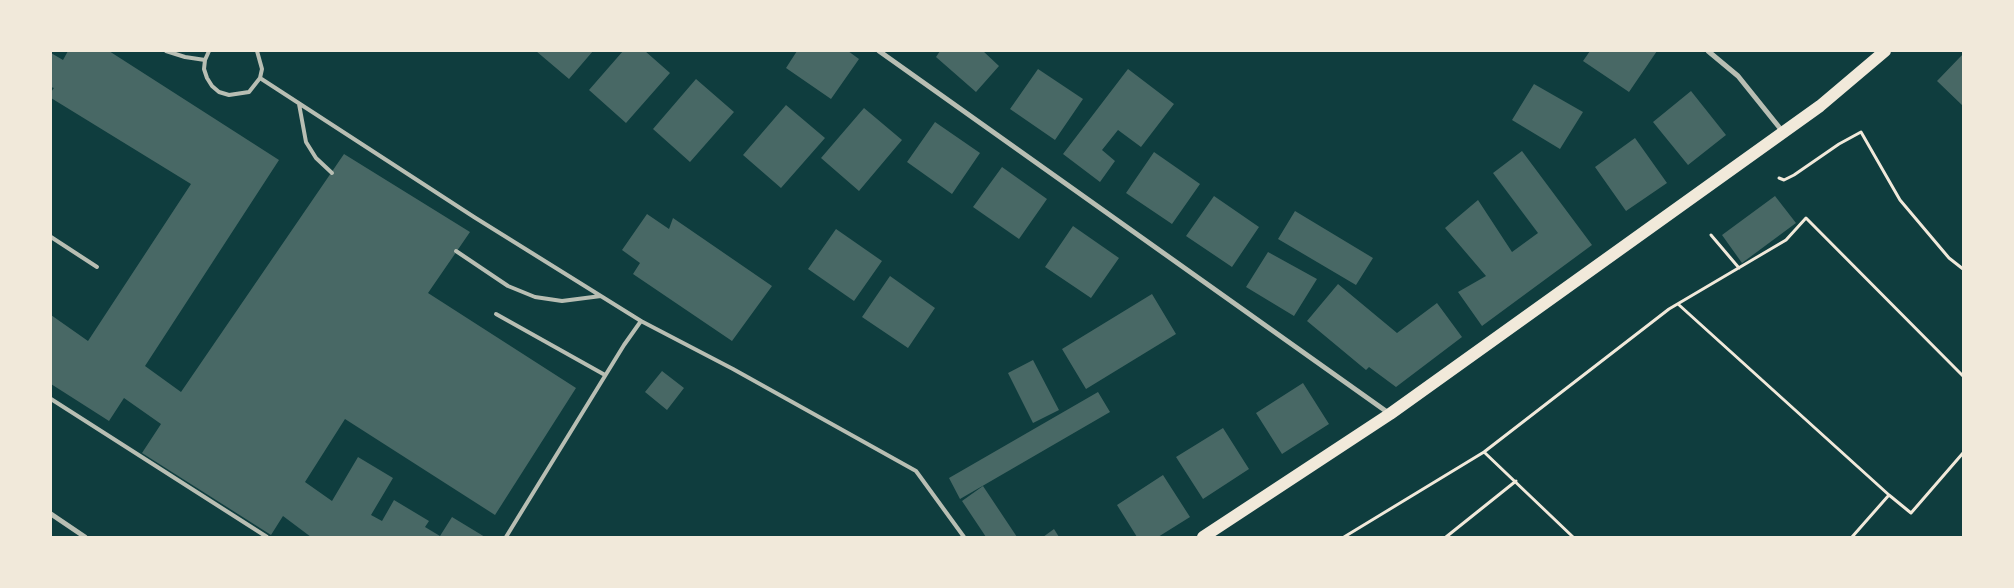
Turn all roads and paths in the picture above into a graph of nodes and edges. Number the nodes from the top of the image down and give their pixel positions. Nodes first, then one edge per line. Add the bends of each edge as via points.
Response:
1 (166, 51) edge
2 (209, 51) edge
3 (257, 51) edge
4 (879, 51) edge
5 (1708, 51) edge
6 (1885, 51) edge
7 (205, 60) junction
8 (260, 78) junction
9 (299, 104) junction
10 (1783, 132) junction
11 (332, 173) dead end
12 (1779, 178) dead end
13 (1711, 235) dead end
14 (51, 238) edge
15 (456, 251) dead end
16 (97, 268) dead end
17 (1739, 268) junction
18 (1963, 268) edge
19 (601, 296) junction
20 (1678, 304) junction
21 (496, 314) dead end
22 (641, 321) junction
23 (605, 375) junction
24 (1963, 376) edge
25 (51, 399) edge
26 (1390, 414) junction
27 (1484, 452) junction
28 (1963, 453) edge
29 (1516, 481) junction
30 (1889, 495) junction
31 (51, 514) edge
32 (86, 537) edge
33 (267, 537) edge
34 (506, 537) edge
35 (964, 537) edge
36 (1203, 537) edge
37 (1344, 537) edge
38 (1446, 537) edge
39 (1573, 537) edge
40 (1852, 537) edge

1 - 7 lane
2 - 7 lane
3 - 8 lane via 262,68
4 - 26 street
5 - 10 street via 1738,76
6 - 10 main road via 1820,106
7 - 8 lane via 207,78 219,92 229,95 248,92
8 - 9 lane
9 - 11 lane via 306,142 316,158
9 - 19 lane
10 - 26 main road
12 - 18 path via 1784,180 1794,175 1861,132 1900,200 1949,258
13 - 17 path
14 - 16 lane
15 - 19 lane via 508,286 535,297 562,301
17 - 20 path
17 - 24 path via 1786,240 1806,218
19 - 22 lane
20 - 27 path
20 - 30 path
21 - 23 lane
22 - 23 lane
22 - 35 lane via 916,471
23 - 34 lane
25 - 33 lane
26 - 36 main road
27 - 29 path
27 - 37 path
28 - 30 path via 1911,512
29 - 38 path
29 - 39 path
30 - 40 path
31 - 32 street

